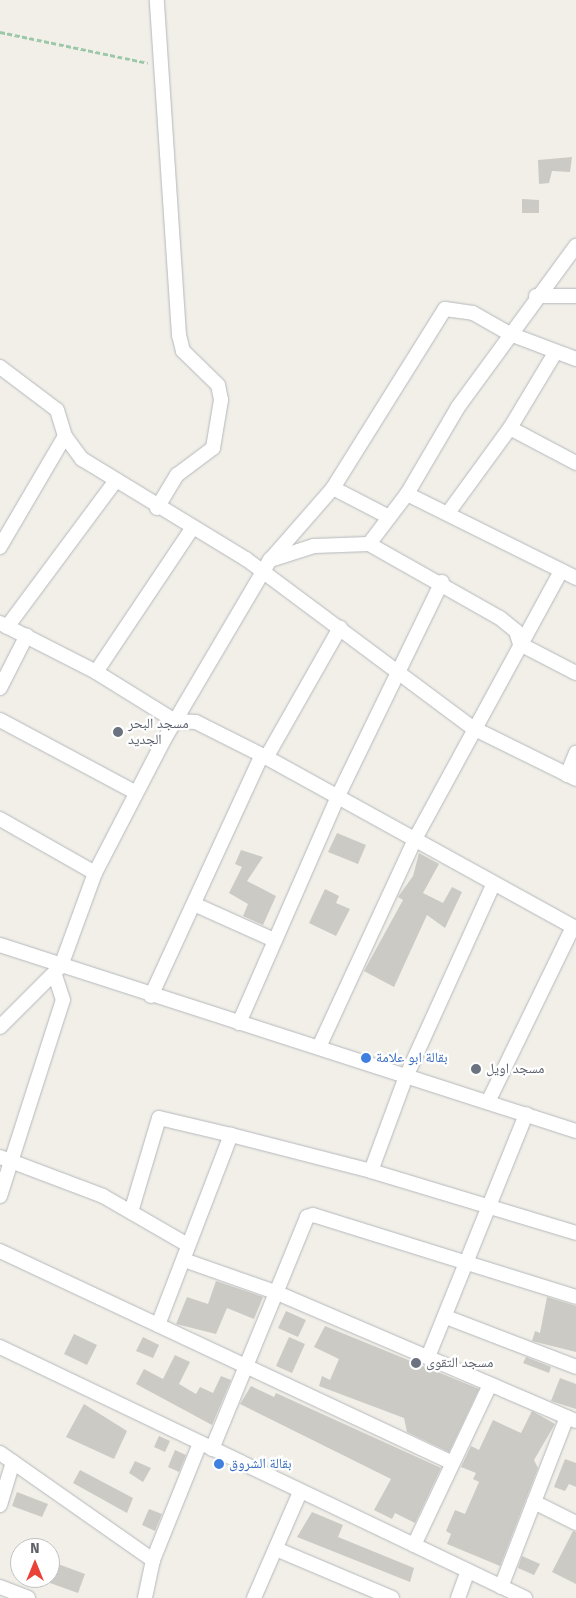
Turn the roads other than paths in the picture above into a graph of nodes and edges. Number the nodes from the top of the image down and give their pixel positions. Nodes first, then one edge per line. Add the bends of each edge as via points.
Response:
1 (157, 0) edge
2 (576, 246) edge
3 (536, 296) junction
4 (576, 296) edge
5 (510, 334) junction
6 (555, 353) junction
7 (576, 359) edge
8 (2, 373) edge
9 (510, 428) junction
10 (65, 436) junction
11 (576, 463) edge
12 (116, 480) junction
13 (333, 488) junction
14 (407, 494) junction
15 (157, 508) junction
16 (448, 513) junction
17 (389, 518) junction
18 (191, 530) junction
19 (369, 544) junction
20 (0, 547) edge
21 (267, 566) junction
22 (561, 572) junction
23 (576, 578) edge
24 (442, 582) junction
25 (4, 625) edge
26 (340, 628) junction
27 (27, 635) junction
28 (520, 644) junction
29 (96, 672) junction
30 (576, 672) edge
31 (399, 674) junction
32 (0, 688) edge
33 (0, 720) edge
34 (175, 721) junction
35 (473, 728) junction
36 (576, 753) edge
37 (264, 757) junction
38 (572, 777) edge
39 (135, 792) junction
40 (338, 796) junction
41 (0, 819) edge
42 (415, 838) junction
43 (95, 874) junction
44 (494, 883) junction
45 (196, 905) junction
46 (575, 928) edge
47 (274, 940) junction
48 (0, 945) edge
49 (58, 970) junction
50 (152, 996) junction
51 (239, 1023) junction
52 (0, 1027) edge
53 (319, 1048) junction
54 (405, 1078) junction
55 (488, 1102) junction
56 (526, 1114) junction
57 (576, 1131) edge
58 (231, 1135) junction
59 (6, 1160) edge
60 (371, 1170) junction
61 (0, 1196) edge
62 (492, 1207) junction
63 (131, 1212) junction
64 (576, 1233) edge
65 (188, 1245) junction
66 (0, 1251) edge
67 (184, 1260) junction
68 (467, 1263) junction
69 (275, 1292) junction
70 (576, 1298) edge
71 (446, 1317) junction
72 (158, 1325) junction
73 (0, 1347) edge
74 (428, 1357) junction
75 (247, 1363) junction
76 (576, 1367) edge
77 (490, 1385) junction
78 (572, 1419) edge
79 (206, 1446) junction
80 (0, 1453) edge
81 (13, 1462) junction
82 (452, 1463) junction
83 (300, 1492) junction
84 (534, 1502) junction
85 (0, 1505) edge
86 (576, 1522) edge
87 (414, 1545) junction
88 (276, 1549) junction
89 (153, 1560) junction
90 (468, 1571) junction
91 (0, 1587) edge
92 (501, 1587) junction
93 (28, 1598) edge
94 (145, 1598) edge
95 (254, 1598) edge
96 (392, 1598) edge
97 (458, 1598) edge
98 (525, 1598) edge

1 - 15 street via 179,335 183,350 218,385 221,400 213,448 177,475
2 - 3 street
3 - 4 street
3 - 5 street
5 - 6 street
5 - 13 street via 473,313 445,309
5 - 14 street via 458,407
6 - 7 street
6 - 9 street
8 - 10 street via 57,410
9 - 11 street
9 - 16 street
10 - 12 street via 82,459
10 - 20 street
12 - 15 street
12 - 25 street
13 - 17 street
13 - 21 street
14 - 16 street
14 - 17 street
15 - 18 street
16 - 22 street
17 - 19 street
18 - 21 street
18 - 29 street
19 - 21 street via 314,546
19 - 24 street
21 - 26 street
21 - 34 street
22 - 23 street
22 - 28 street
24 - 28 street via 500,618 516,631
24 - 31 street
25 - 27 street
26 - 31 street
26 - 37 street
27 - 29 street
27 - 32 street
28 - 30 street
28 - 35 street
29 - 34 street
31 - 35 street
31 - 40 street
33 - 39 street
34 - 37 street via 196,722
34 - 39 street
35 - 38 street
35 - 42 street
36 - 38 street
37 - 40 street
37 - 45 street
39 - 43 street
40 - 42 street
40 - 47 street
41 - 43 street
42 - 44 street
42 - 53 street
43 - 49 street
44 - 46 street
44 - 54 street
45 - 47 street
45 - 50 street
46 - 55 street
47 - 51 street
48 - 49 street
49 - 50 street
49 - 52 street via 27,996
49 - 59 street via 63,1000
50 - 51 street
51 - 53 street
53 - 54 street
54 - 55 street
54 - 60 street
55 - 56 street
56 - 57 street
56 - 62 street
58 - 60 street
58 - 63 street via 159,1118
58 - 65 street
59 - 61 street
59 - 63 street via 75,1184
60 - 62 street
62 - 64 street
62 - 68 street
63 - 65 street
65 - 67 street
66 - 72 street
67 - 69 street
67 - 72 street
68 - 69 street via 313,1215 302,1224
68 - 70 street
68 - 71 street
69 - 74 street
69 - 75 street
71 - 74 street
71 - 76 street
72 - 75 street
73 - 79 street
74 - 77 street
75 - 79 street
75 - 82 street
77 - 78 street
77 - 82 street
78 - 84 street
79 - 83 street
79 - 89 street
80 - 81 street
81 - 85 street
81 - 89 street
82 - 87 street
83 - 87 street
83 - 88 street
84 - 86 street
84 - 92 street
87 - 90 street
88 - 95 street
88 - 96 street
89 - 94 street
90 - 92 street
90 - 97 street
91 - 93 street
92 - 98 street

